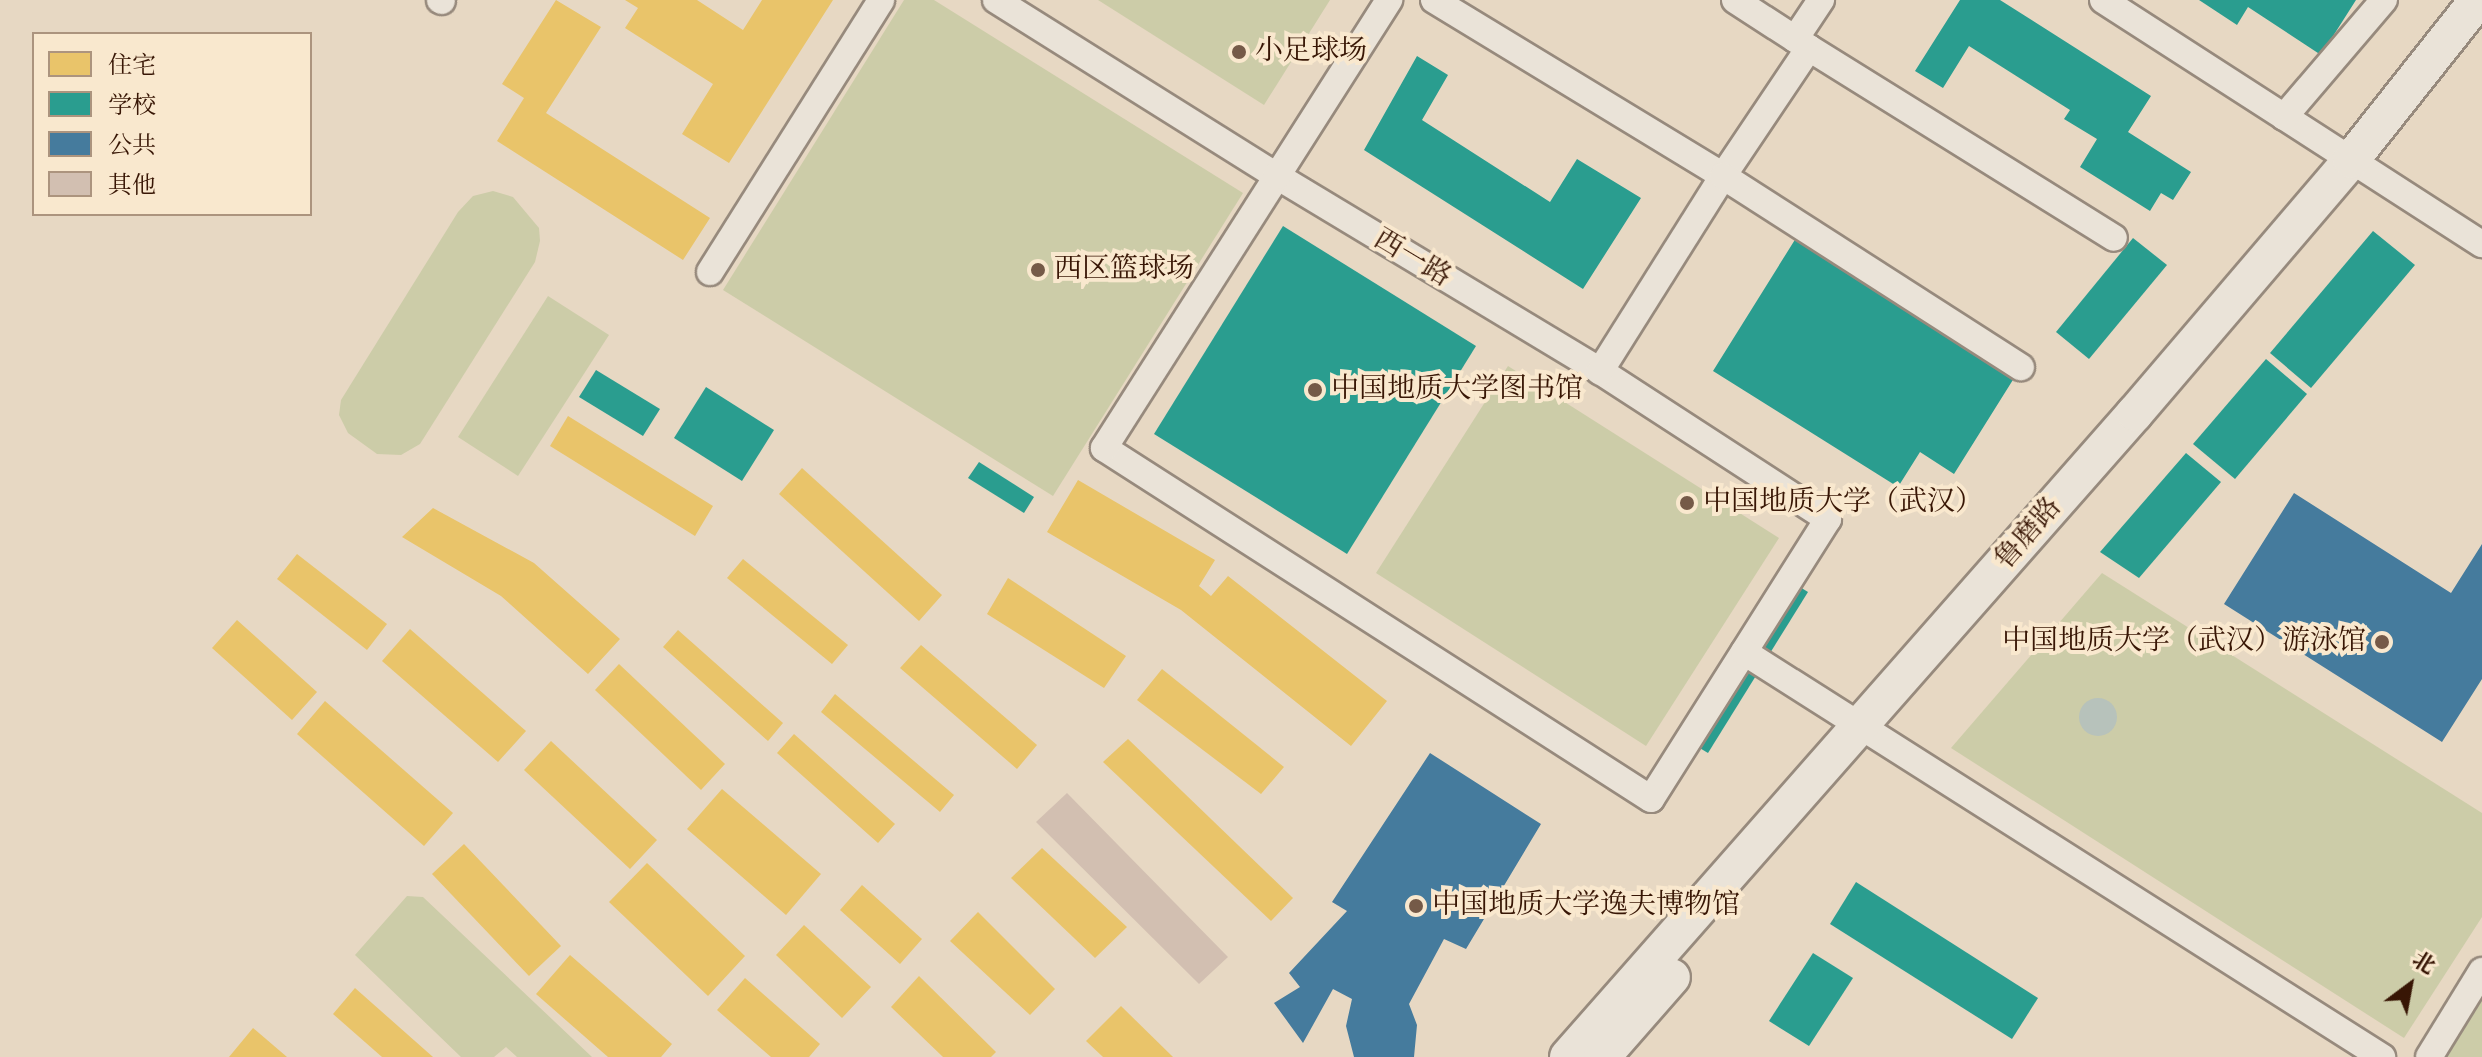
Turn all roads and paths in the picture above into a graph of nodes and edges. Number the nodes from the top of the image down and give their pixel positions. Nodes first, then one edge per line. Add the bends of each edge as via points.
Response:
1 (881, 0) edge
2 (996, 0) edge
3 (1389, 0) edge
4 (1434, 0) edge
5 (1735, 0) edge
6 (1821, 0) edge
7 (2103, 0) edge
8 (2384, 0) edge
9 (2478, 0) edge
10 (2133, 8) edge
11 (2482, 31) edge
12 (1802, 43) junction
13 (2284, 117) junction
14 (2359, 166) junction
15 (1277, 176) junction
16 (1723, 176) junction
17 (2114, 238) dead end
18 (2482, 244) edge
19 (710, 272) dead end
20 (2021, 367) dead end
21 (1600, 371) junction
22 (1744, 652) junction
23 (1869, 733) junction
24 (2482, 971) edge
25 (1568, 1057) edge
26 (1602, 1057) edge
27 (2382, 1057) edge
28 (2429, 1057) edge

1 - 19 street
2 - 15 street, 西一路
3 - 15 street
4 - 16 street
5 - 12 street
6 - 12 street
7 - 10 street
8 - 13 street
9 - 14 main road, 鲁磨路
10 - 13 street
11 - 14 main road, 鲁磨路
12 - 16 street
12 - 17 street
13 - 14 street
14 - 18 street
14 - 23 main road, 鲁磨路
15 - 21 street, 西一路
15 - 22 street via 1104,448 1651,799
16 - 20 street
16 - 21 street
21 - 22 street, 西一路 via 1828,519
22 - 23 street
23 - 25 main road, 鲁磨路
23 - 26 main road, 鲁磨路
23 - 27 street
24 - 28 street

